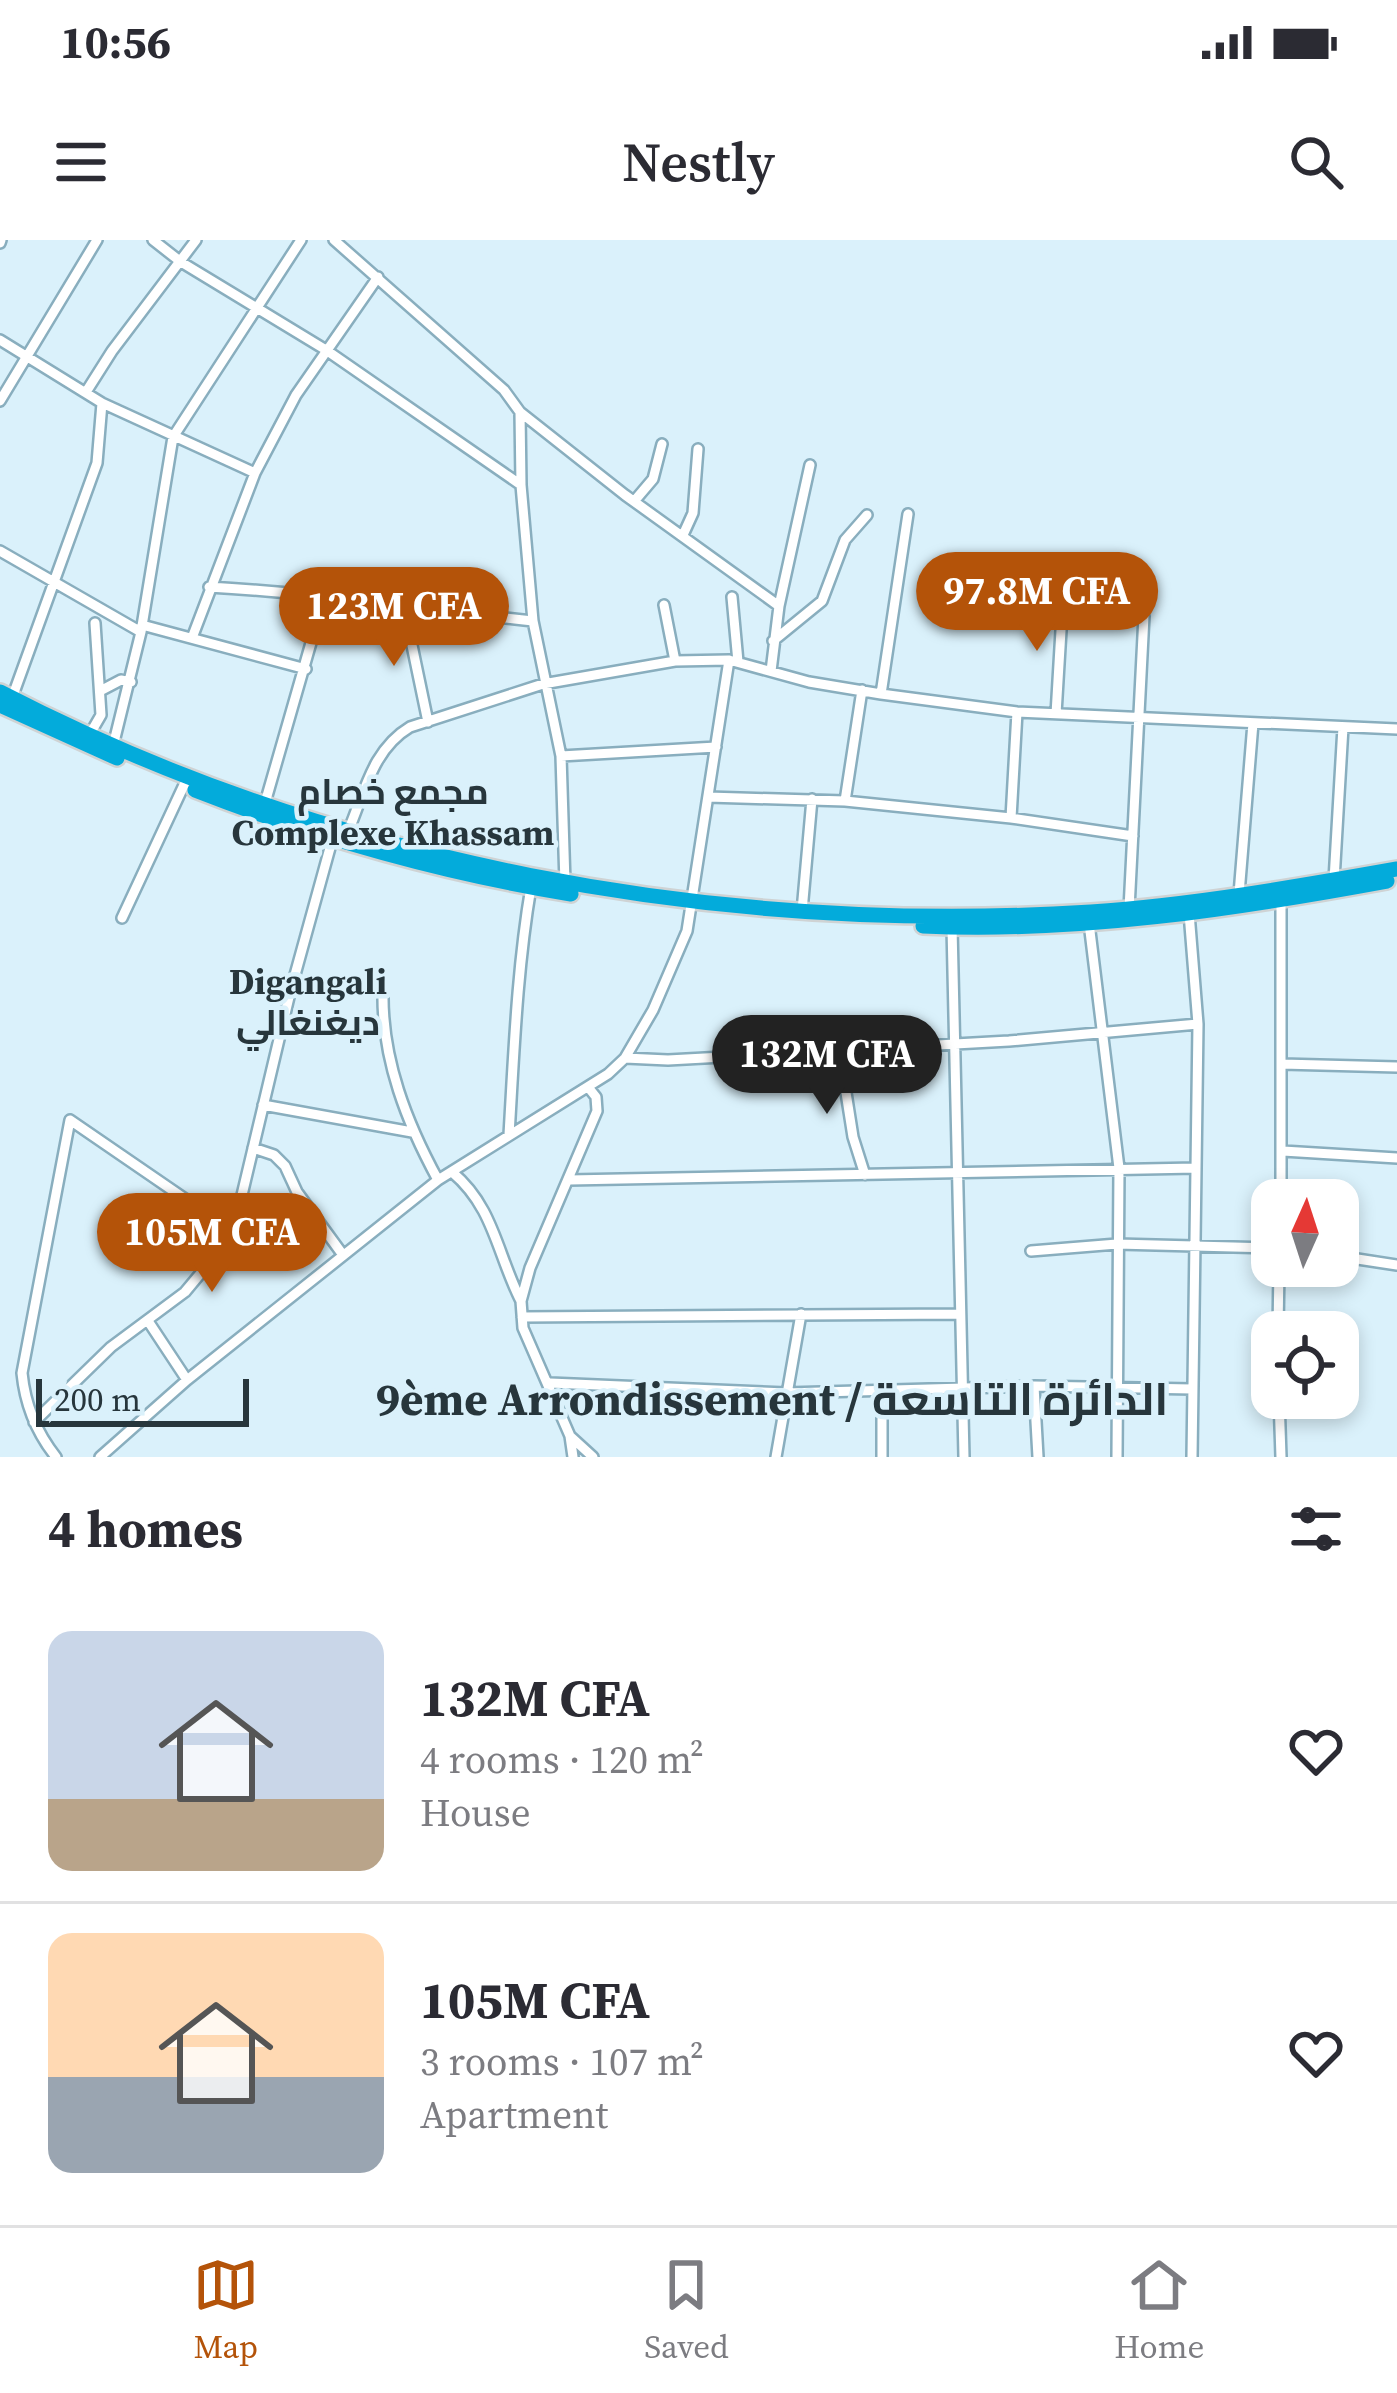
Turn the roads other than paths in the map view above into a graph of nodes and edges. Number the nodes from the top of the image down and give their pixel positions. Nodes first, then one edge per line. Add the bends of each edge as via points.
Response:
1 (97, 240) edge
2 (153, 240) edge
3 (196, 240) edge
4 (301, 240) edge
5 (334, 240) edge
6 (182, 262) junction
7 (378, 278) junction
8 (257, 307) junction
9 (0, 340) edge
10 (326, 350) junction
11 (28, 359) junction
12 (86, 392) junction
13 (0, 400) edge
14 (101, 404) junction
15 (520, 412) junction
16 (173, 437) junction
17 (662, 444) dead end
18 (698, 449) dead end
19 (810, 465) dead end
20 (254, 473) junction
21 (521, 485) junction
22 (636, 499) junction
23 (908, 514) dead end
24 (867, 515) dead end
25 (683, 535) junction
26 (0, 551) edge
27 (55, 585) junction
28 (209, 587) junction
29 (325, 594) junction
30 (732, 596) dead end
31 (1063, 598) dead end
32 (664, 605) dead end
33 (404, 607) junction
34 (779, 607) junction
35 (1144, 616) dead end
36 (533, 621) junction
37 (95, 623) dead end
38 (141, 629) junction
39 (192, 638) junction
40 (773, 641) junction
41 (675, 661) junction
42 (733, 661) junction
43 (306, 669) junction
44 (771, 671) junction
45 (131, 682) junction
46 (544, 684) junction
47 (862, 690) junction
48 (100, 692) junction
49 (881, 694) junction
50 (4, 698) edge
51 (1017, 712) junction
52 (1056, 714) junction
53 (1140, 719) junction
54 (428, 722) junction
55 (1252, 723) junction
56 (1343, 727) junction
57 (1397, 729) edge
58 (90, 734) junction
59 (113, 746) junction
60 (716, 747) junction
61 (561, 756) junction
62 (184, 785) junction
63 (708, 797) junction
64 (812, 799) junction
65 (845, 801) junction
66 (265, 803) junction
67 (1012, 818) junction
68 (349, 830) junction
69 (1133, 836) junction
70 (333, 837) junction
71 (1397, 869) edge
72 (1397, 879) edge
73 (1334, 880) junction
74 (565, 883) junction
75 (531, 887) junction
76 (1239, 894) junction
77 (1281, 901) junction
78 (693, 908) junction
79 (1129, 909) junction
80 (802, 911) junction
81 (1189, 913) junction
82 (122, 918) dead end
83 (1089, 923) junction
84 (952, 927) junction
85 (383, 993) dead end
86 (1198, 1024) junction
87 (1102, 1034) junction
88 (953, 1044) junction
89 (839, 1048) junction
90 (625, 1058) junction
91 (1282, 1064) junction
92 (1397, 1067) edge
93 (588, 1087) junction
94 (263, 1105) junction
95 (412, 1132) junction
96 (509, 1136) junction
97 (253, 1148) junction
98 (1282, 1151) junction
99 (1397, 1158) edge
100 (1119, 1168) junction
101 (1196, 1168) junction
102 (452, 1172) junction
103 (956, 1173) junction
104 (865, 1175) junction
105 (1281, 1179) edge
106 (438, 1180) junction
107 (569, 1180) junction
108 (226, 1227) junction
109 (1117, 1244) junction
110 (1251, 1248) edge
111 (1197, 1249) junction
112 (1031, 1251) dead end
113 (343, 1256) junction
114 (1359, 1259) edge
115 (1397, 1265) edge
116 (521, 1301) junction
117 (801, 1314) junction
118 (959, 1314) junction
119 (523, 1317) junction
120 (148, 1321) junction
121 (187, 1380) junction
122 (550, 1383) junction
123 (1034, 1386) junction
124 (1116, 1387) junction
125 (963, 1388) junction
126 (1192, 1389) junction
127 (882, 1390) junction
128 (786, 1393) junction
129 (1280, 1419) edge
130 (34, 1422) junction
131 (570, 1436) junction
132 (56, 1457) edge
133 (100, 1457) edge
134 (573, 1457) edge
135 (592, 1457) edge
136 (776, 1457) edge
137 (882, 1457) edge
138 (964, 1457) edge
139 (1038, 1457) edge
140 (1117, 1457) edge
141 (1192, 1457) edge
142 (1281, 1457) edge

1 - 11 street
2 - 6 street
3 - 6 street
4 - 8 street
5 - 7 street
6 - 8 street
6 - 12 street
7 - 10 street
7 - 15 street
8 - 10 street
8 - 16 street
9 - 11 street
10 - 20 street
10 - 21 street
11 - 12 street
11 - 13 street
12 - 14 street
14 - 16 street
14 - 27 street via 97,463
15 - 21 street
15 - 22 street
16 - 20 street
16 - 38 street
17 - 22 street via 653,479
18 - 25 street
19 - 34 street
20 - 28 street
21 - 36 street
22 - 25 street
23 - 49 street
24 - 40 street via 845,540 822,601
25 - 34 street
26 - 27 street
27 - 38 street
27 - 50 street
28 - 29 street
28 - 39 street
29 - 33 street
29 - 43 street
30 - 42 street
31 - 52 street
32 - 41 street
33 - 36 street
33 - 54 street
34 - 40 street
35 - 53 street
36 - 46 street
37 - 48 street
38 - 39 street
38 - 45 street
39 - 43 street
40 - 44 street
41 - 42 street
41 - 46 street
42 - 44 street
42 - 60 street
43 - 66 street
44 - 47 street
45 - 48 street
45 - 59 street
46 - 54 street
46 - 61 street
47 - 49 street
47 - 65 street
48 - 58 street via 101,715
49 - 51 street
50 - 58 highway
50 - 62 highway via 62,736
51 - 52 street
51 - 67 street
52 - 53 street
53 - 55 street
53 - 69 street
54 - 68 street via 390,739
55 - 56 street
55 - 76 street
56 - 57 street
56 - 73 street
58 - 59 highway
59 - 66 highway
60 - 61 street
60 - 63 street
61 - 74 street
62 - 70 highway
62 - 82 street
63 - 64 street
63 - 78 street
64 - 65 street
64 - 80 street
65 - 67 street
66 - 68 highway
67 - 69 street
68 - 74 highway
69 - 79 street
70 - 75 highway
70 - 94 street
71 - 73 highway
72 - 77 highway
73 - 76 highway
74 - 78 highway
75 - 78 highway
75 - 96 street
76 - 79 highway
77 - 81 highway
77 - 91 street
78 - 80 highway
78 - 84 highway
78 - 90 street
79 - 80 highway
81 - 83 highway
81 - 86 street
83 - 84 highway
83 - 87 street
84 - 88 street
85 - 95 street via 387,1046
86 - 87 street
86 - 101 street
87 - 88 street
87 - 100 street
88 - 89 street
88 - 103 street
89 - 90 street
89 - 104 street
90 - 93 street
91 - 92 street
91 - 98 street
93 - 96 street
93 - 107 street via 597,1111
94 - 95 street
94 - 97 street
95 - 106 street
96 - 102 street
97 - 108 street
97 - 113 street via 284,1166
98 - 99 street
98 - 105 street
100 - 101 street
100 - 103 street
100 - 109 street
101 - 111 street
102 - 106 street
102 - 116 street via 484,1206
103 - 104 street
103 - 118 street
104 - 107 street
106 - 113 street
107 - 116 street
108 - 120 street via 210,1262
108 - 130 street via 70,1120 22,1373
109 - 111 street
109 - 112 street
109 - 124 street
110 - 111 street
111 - 126 street
113 - 121 street
114 - 115 street
116 - 119 street
117 - 118 street
117 - 119 street
117 - 128 street
118 - 125 street
119 - 122 street
120 - 121 street
120 - 130 street
121 - 133 street
122 - 128 street
122 - 131 street
123 - 124 street
123 - 125 street
123 - 139 street
124 - 126 street
124 - 140 street
125 - 127 street
125 - 138 street
126 - 141 street
127 - 128 street
127 - 137 street
128 - 136 street
129 - 142 street
130 - 132 street
131 - 134 street
131 - 135 street

